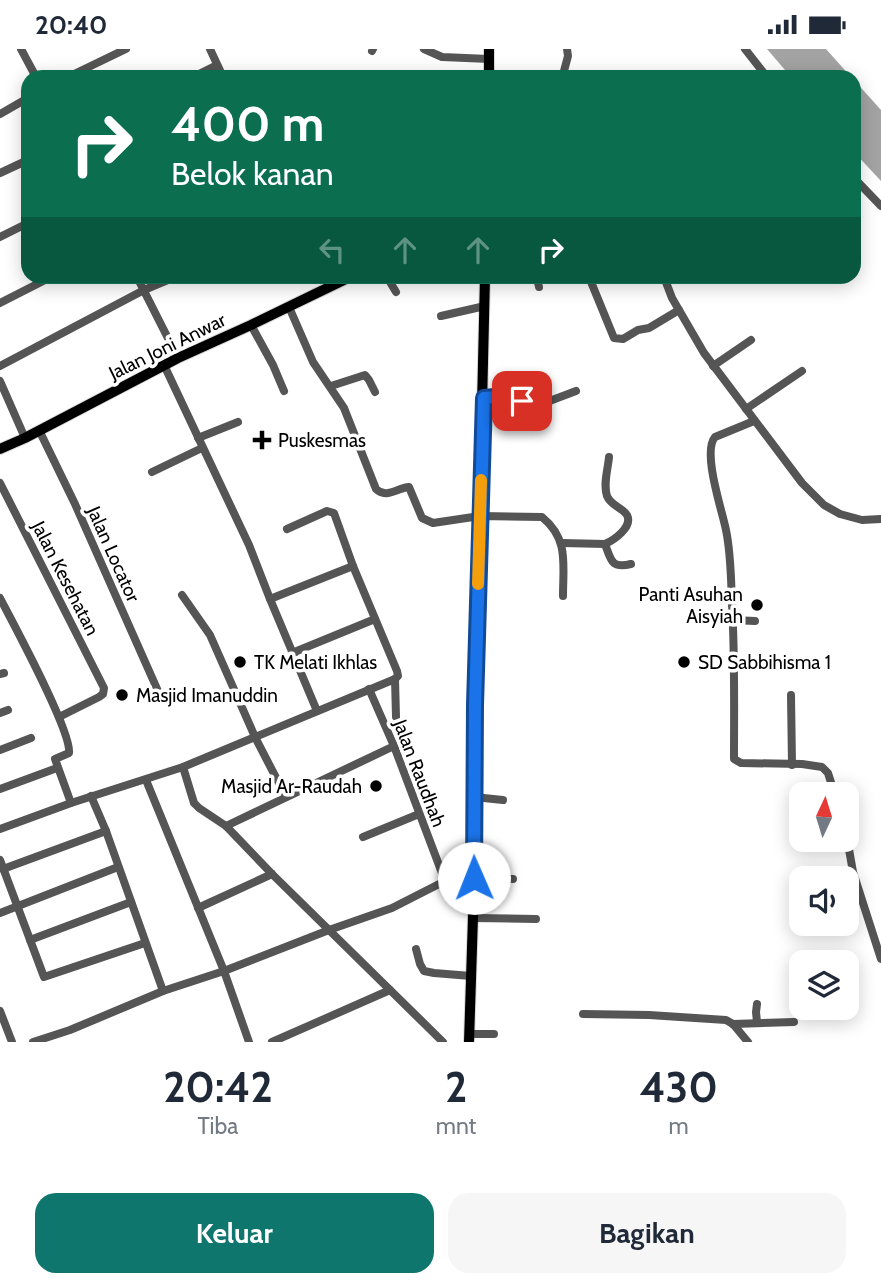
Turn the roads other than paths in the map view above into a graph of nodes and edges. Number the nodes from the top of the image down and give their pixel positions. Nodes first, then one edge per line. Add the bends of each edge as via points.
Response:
1 (21, 49) edge
2 (126, 49) edge
3 (209, 49) edge
4 (424, 49) edge
5 (567, 49) edge
6 (745, 49) edge
7 (489, 54) edge
8 (217, 65) junction
9 (32, 70) edge
10 (82, 70) edge
11 (207, 70) edge
12 (220, 70) edge
13 (564, 70) edge
14 (762, 70) edge
15 (21, 102) edge
16 (0, 114) edge
17 (21, 163) edge
18 (0, 173) edge
19 (861, 185) edge
20 (881, 206) edge
21 (21, 226) edge
22 (0, 237) edge
23 (37, 284) edge
24 (141, 284) edge
25 (159, 284) edge
26 (325, 284) edge
27 (391, 284) edge
28 (485, 284) edge
29 (539, 284) edge
30 (592, 284) edge
31 (667, 284) edge
32 (539, 287) dead end
33 (145, 290) junction
34 (396, 292) dead end
35 (0, 303) edge
36 (485, 306) junction
37 (289, 307) junction
38 (679, 310) junction
39 (441, 316) dead end
40 (251, 325) junction
41 (751, 340) dead end
42 (178, 358) junction
43 (164, 365) junction
44 (0, 366) edge
45 (713, 366) junction
46 (802, 371) dead end
47 (0, 381) edge
48 (331, 386) junction
49 (284, 391) dead end
50 (576, 391) dead end
51 (375, 392) dead end
52 (484, 398) junction
53 (746, 409) junction
54 (754, 421) junction
55 (238, 422) dead end
56 (39, 430) junction
57 (26, 438) junction
58 (198, 438) junction
59 (202, 448) junction
60 (0, 449) edge
61 (610, 457) dead end
62 (152, 472) dead end
63 (0, 483) edge
64 (480, 516) junction
65 (881, 519) edge
66 (287, 529) dead end
67 (562, 543) junction
68 (606, 544) junction
69 (631, 564) dead end
70 (353, 566) junction
71 (182, 595) dead end
72 (564, 596) dead end
73 (0, 599) edge
74 (270, 599) junction
75 (374, 619) junction
76 (733, 620) junction
77 (755, 621) dead end
78 (292, 653) junction
79 (395, 679) junction
80 (369, 689) junction
81 (158, 691) dead end
82 (791, 695) dead end
83 (317, 711) junction
84 (59, 717) junction
85 (396, 717) dead end
86 (255, 737) junction
87 (30, 739) dead end
88 (394, 746) junction
89 (0, 750) edge
90 (792, 765) junction
91 (183, 767) junction
92 (57, 768) junction
93 (146, 780) junction
94 (831, 782) edge
95 (0, 789) edge
96 (91, 796) junction
97 (286, 797) junction
98 (474, 797) junction
99 (503, 800) dead end
100 (71, 803) junction
101 (419, 814) junction
102 (226, 826) junction
103 (0, 829) edge
104 (106, 831) junction
105 (363, 837) dead end
106 (849, 852) edge
107 (2, 864) edge
108 (118, 867) junction
109 (272, 874) junction
110 (513, 879) dead end
111 (445, 881) junction
112 (474, 882) junction
113 (131, 902) junction
114 (17, 907) junction
115 (198, 908) junction
116 (0, 913) edge
117 (472, 918) junction
118 (536, 919) dead end
119 (329, 930) junction
120 (30, 940) junction
121 (145, 943) junction
122 (416, 949) dead end
123 (881, 959) edge
124 (224, 971) junction
125 (471, 976) junction
126 (390, 990) junction
127 (163, 991) junction
128 (757, 1004) dead end
129 (0, 1011) edge
130 (583, 1014) dead end
131 (757, 1022) junction
132 (794, 1022) dead end
133 (733, 1024) junction
134 (494, 1034) dead end
135 (469, 1038) edge
136 (248, 1040) edge
137 (12, 1042) edge
138 (33, 1042) edge
139 (236, 1042) edge
140 (272, 1042) edge
141 (443, 1042) edge
142 (748, 1042) edge

1 - 9 street
2 - 10 street
3 - 8 street
4 - 7 street via 442,57
5 - 13 street
6 - 14 street
8 - 11 street
8 - 12 street
15 - 16 street
17 - 18 street
19 - 20 street
21 - 22 street
23 - 35 street
24 - 33 street
25 - 33 street
26 - 37 main road, Jalan Joni Anwar
27 - 34 street
28 - 36 main road
29 - 32 street
30 - 38 street via 618,340
31 - 38 street
33 - 42 street
33 - 44 street
36 - 39 street
36 - 52 main road
37 - 40 main road, Jalan Joni Anwar
37 - 48 street via 313,362
38 - 45 street
40 - 42 main road, Jalan Joni Anwar
40 - 49 street
41 - 45 street
42 - 43 main road, Jalan Joni Anwar
43 - 56 main road, Jalan Joni Anwar
43 - 58 street
45 - 53 street
46 - 53 street
47 - 57 street
48 - 51 street via 365,375
48 - 64 street via 380,493 410,487 422,518 429,522
50 - 52 street via 529,408 517,395
52 - 64 main road
53 - 54 street
54 - 65 street via 824,505 853,519
54 - 76 street via 715,436 711,448 731,556
55 - 58 street
56 - 57 main road, Jalan Joni Anwar
56 - 81 street, Jalan Locator
57 - 60 main road, Jalan Joni Anwar
58 - 59 street
59 - 62 street
59 - 74 street
61 - 68 street via 607,496 628,520
63 - 84 street, Jalan Kesehatan via 104,688 99,697
64 - 67 street via 542,517
64 - 98 main road
66 - 70 street via 331,511
67 - 68 street
67 - 72 street
68 - 69 street via 615,565
70 - 74 street
70 - 75 street
71 - 86 street via 210,635
73 - 84 street
74 - 78 street
75 - 78 street
75 - 79 street via 397,671
76 - 77 street
76 - 90 street via 734,759
78 - 83 street
79 - 80 street
79 - 85 street
80 - 83 street
80 - 88 street, Jalan Raudhah
82 - 90 street
83 - 86 street
84 - 92 street via 70,749 55,759
86 - 91 street
86 - 97 street
87 - 89 street
88 - 97 street
88 - 101 street, Jalan Raudhah
90 - 94 street via 825,768
91 - 93 street
91 - 102 street via 194,803
92 - 95 street
92 - 100 street
93 - 96 street
93 - 115 street
96 - 100 street
96 - 104 street
97 - 102 street
98 - 99 street
98 - 112 main road
100 - 103 street
101 - 105 street
101 - 111 street, Jalan Raudhah
102 - 109 street
104 - 107 street
104 - 108 street
106 - 123 street
107 - 114 street
108 - 113 street
108 - 114 street
109 - 115 street
109 - 119 street
110 - 112 street
111 - 112 street
111 - 119 street via 392,908
112 - 117 main road
113 - 120 street
113 - 121 street
114 - 116 street
114 - 120 street
115 - 124 street
117 - 118 street
117 - 125 main road
119 - 124 street
119 - 126 street
120 - 121 street via 47,977
121 - 127 street
122 - 125 street via 424,971
124 - 127 street
124 - 136 street
125 - 135 main road
126 - 140 street
126 - 141 street
127 - 138 street
128 - 131 street
129 - 137 street
130 - 133 street via 720,1019
131 - 132 street
131 - 133 street
133 - 142 street
134 - 135 street
136 - 139 street

